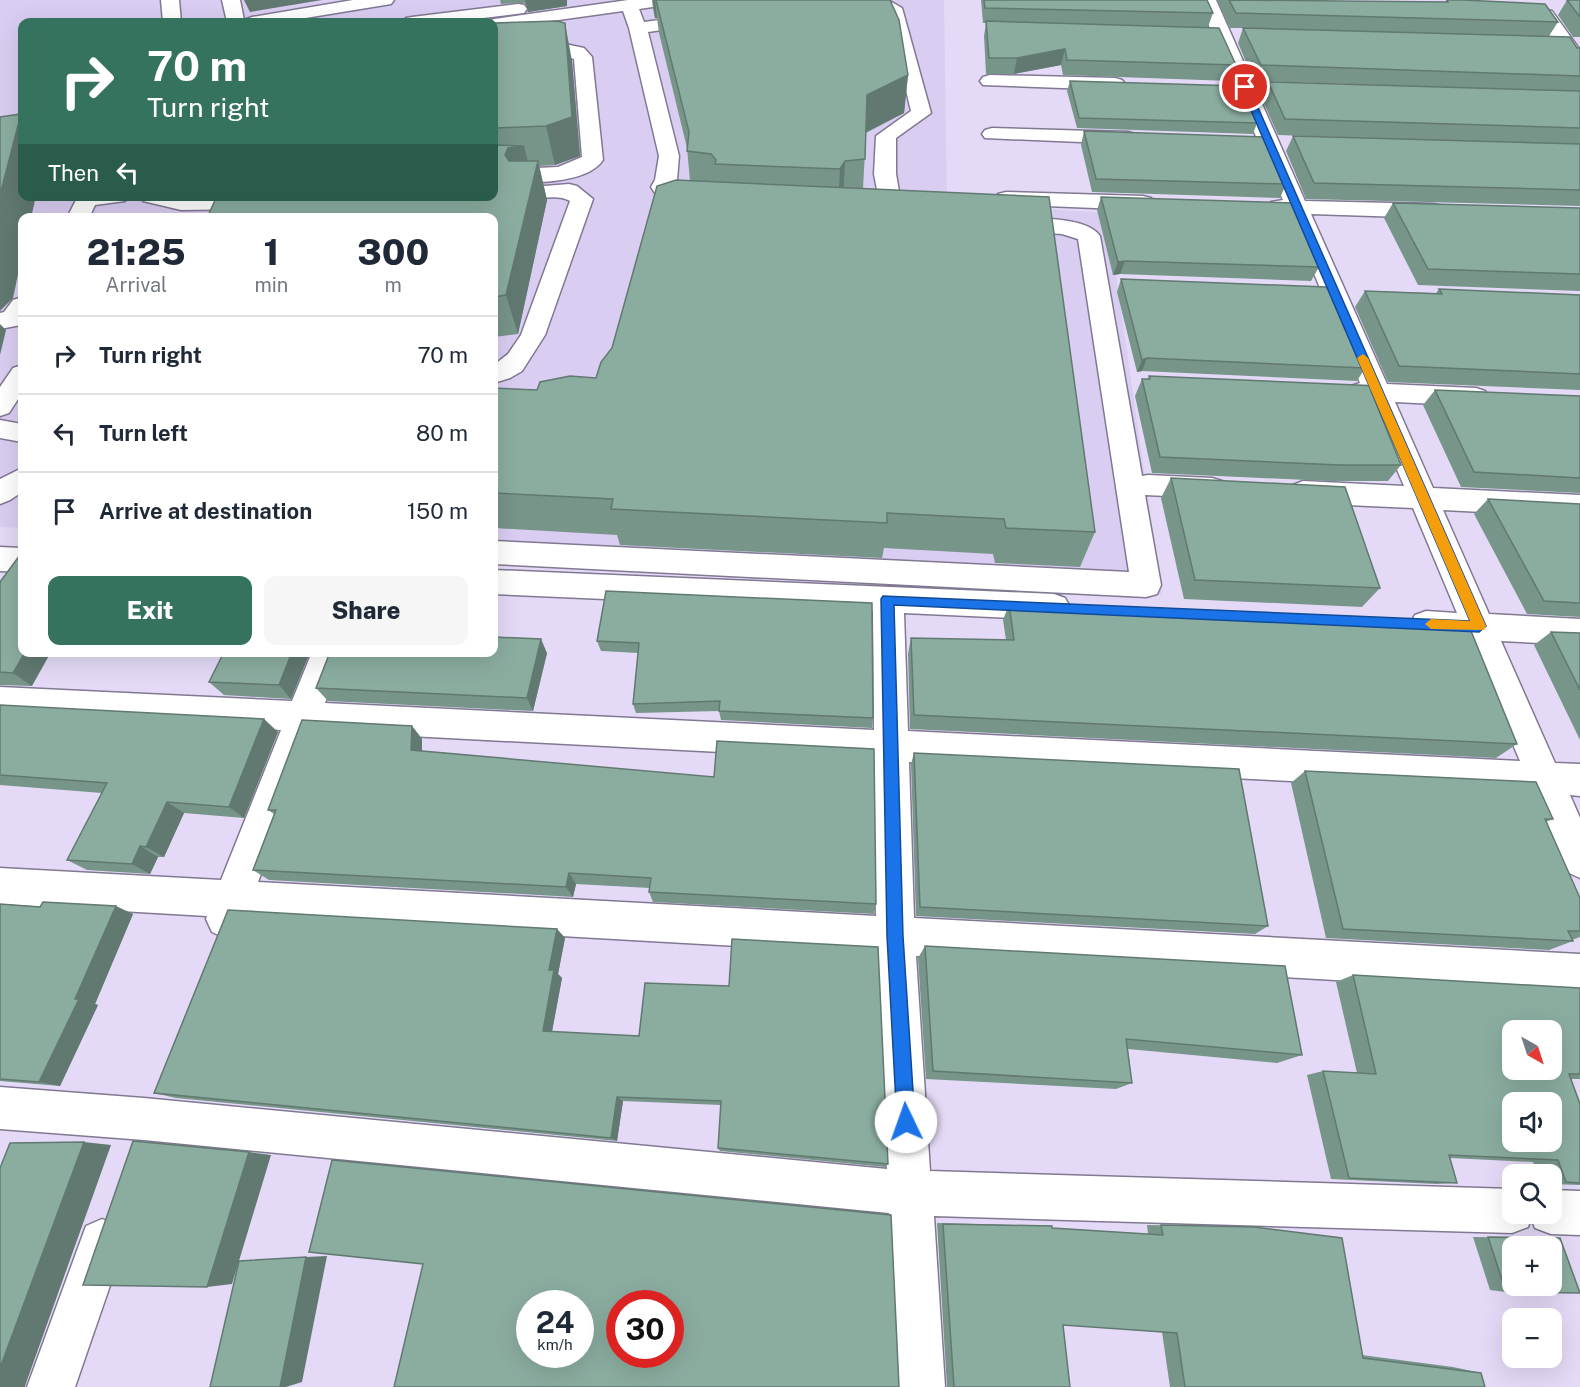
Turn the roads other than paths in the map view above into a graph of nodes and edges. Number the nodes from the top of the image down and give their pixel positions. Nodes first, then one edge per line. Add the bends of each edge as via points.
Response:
1 (170, 0) edge
2 (231, 0) edge
3 (385, 0) edge
4 (586, 0) edge
5 (667, 0) edge
6 (1207, 0) edge
7 (840, 1) edge
8 (629, 5) junction
9 (1546, 15) edge
10 (721, 17) edge
11 (172, 18) edge
12 (235, 18) edge
13 (276, 18) edge
14 (444, 18) edge
15 (498, 23) edge
16 (638, 28) junction
17 (1541, 44) edge
18 (1572, 45) edge
19 (498, 55) edge
20 (1580, 62) edge
21 (990, 81) dead end
22 (1129, 84) edge
23 (992, 134) dead end
24 (1153, 138) edge
25 (498, 176) edge
26 (498, 194) edge
27 (999, 199) edge
28 (130, 201) edge
29 (277, 201) edge
30 (84, 204) edge
31 (1166, 204) edge
32 (179, 206) edge
33 (1262, 207) edge
34 (1298, 208) junction
35 (214, 210) edge
36 (1451, 212) edge
37 (660, 214) edge
38 (900, 219) edge
39 (979, 223) edge
40 (18, 310) edge
41 (0, 321) edge
42 (498, 373) edge
43 (18, 380) edge
44 (1331, 391) edge
45 (1378, 393) junction
46 (1497, 398) edge
47 (0, 407) edge
48 (0, 429) edge
49 (18, 432) edge
50 (18, 481) edge
51 (1148, 485) dead end
52 (1244, 489) edge
53 (1280, 491) edge
54 (0, 493) edge
55 (1423, 497) junction
56 (1580, 506) edge
57 (498, 553) edge
58 (0, 560) edge
59 (18, 560) edge
60 (498, 582) edge
61 (888, 599) junction
62 (1160, 612) edge
63 (1396, 622) edge
64 (1479, 626) junction
65 (1580, 632) edge
66 (326, 657) edge
67 (0, 701) edge
68 (303, 718) junction
69 (891, 747) junction
70 (1544, 778) junction
71 (1580, 780) edge
72 (1580, 860) edge
73 (0, 886) edge
74 (233, 899) junction
75 (895, 936) junction
76 (211, 954) edge
77 (1580, 974) edge
78 (0, 1108) edge
79 (911, 1192) junction
80 (113, 1209) edge
81 (1502, 1211) edge
82 (1562, 1212) edge
83 (1580, 1213) edge
84 (51, 1387) edge
85 (921, 1387) edge

1 - 11 street
2 - 12 street
3 - 13 street
4 - 14 street
5 - 8 street
6 - 34 street
7 - 38 street via 883,4 896,12 921,113 886,136 889,197 865,208 830,211
8 - 15 street
8 - 16 street
9 - 18 street
10 - 16 street
16 - 37 street via 669,156 662,187 668,196 716,206
17 - 18 street
18 - 20 street
19 - 25 street via 565,50 583,57 593,160 581,169 558,174
21 - 22 street
23 - 24 street
26 - 42 street via 569,191 582,199 533,335 521,356
27 - 31 street
28 - 30 street
29 - 35 street
32 - 35 street
33 - 34 street
34 - 36 street
34 - 45 street
39 - 57 street via 1069,228 1089,236 1146,585
40 - 41 street via 12,319
43 - 47 street
44 - 45 street
45 - 46 street
45 - 55 street
48 - 49 street
50 - 54 street
51 - 52 street
53 - 55 street
55 - 56 street
55 - 64 street
58 - 59 street
60 - 61 street
61 - 62 street
61 - 69 street
63 - 64 street
64 - 65 street
64 - 70 street
66 - 68 street
67 - 68 street
68 - 69 street
68 - 74 street
69 - 70 street
69 - 75 street
70 - 71 street
70 - 72 street
73 - 74 street
74 - 75 street
74 - 76 street
75 - 77 street
75 - 79 street
78 - 79 street
79 - 81 street
79 - 85 street
80 - 84 street
82 - 83 street

